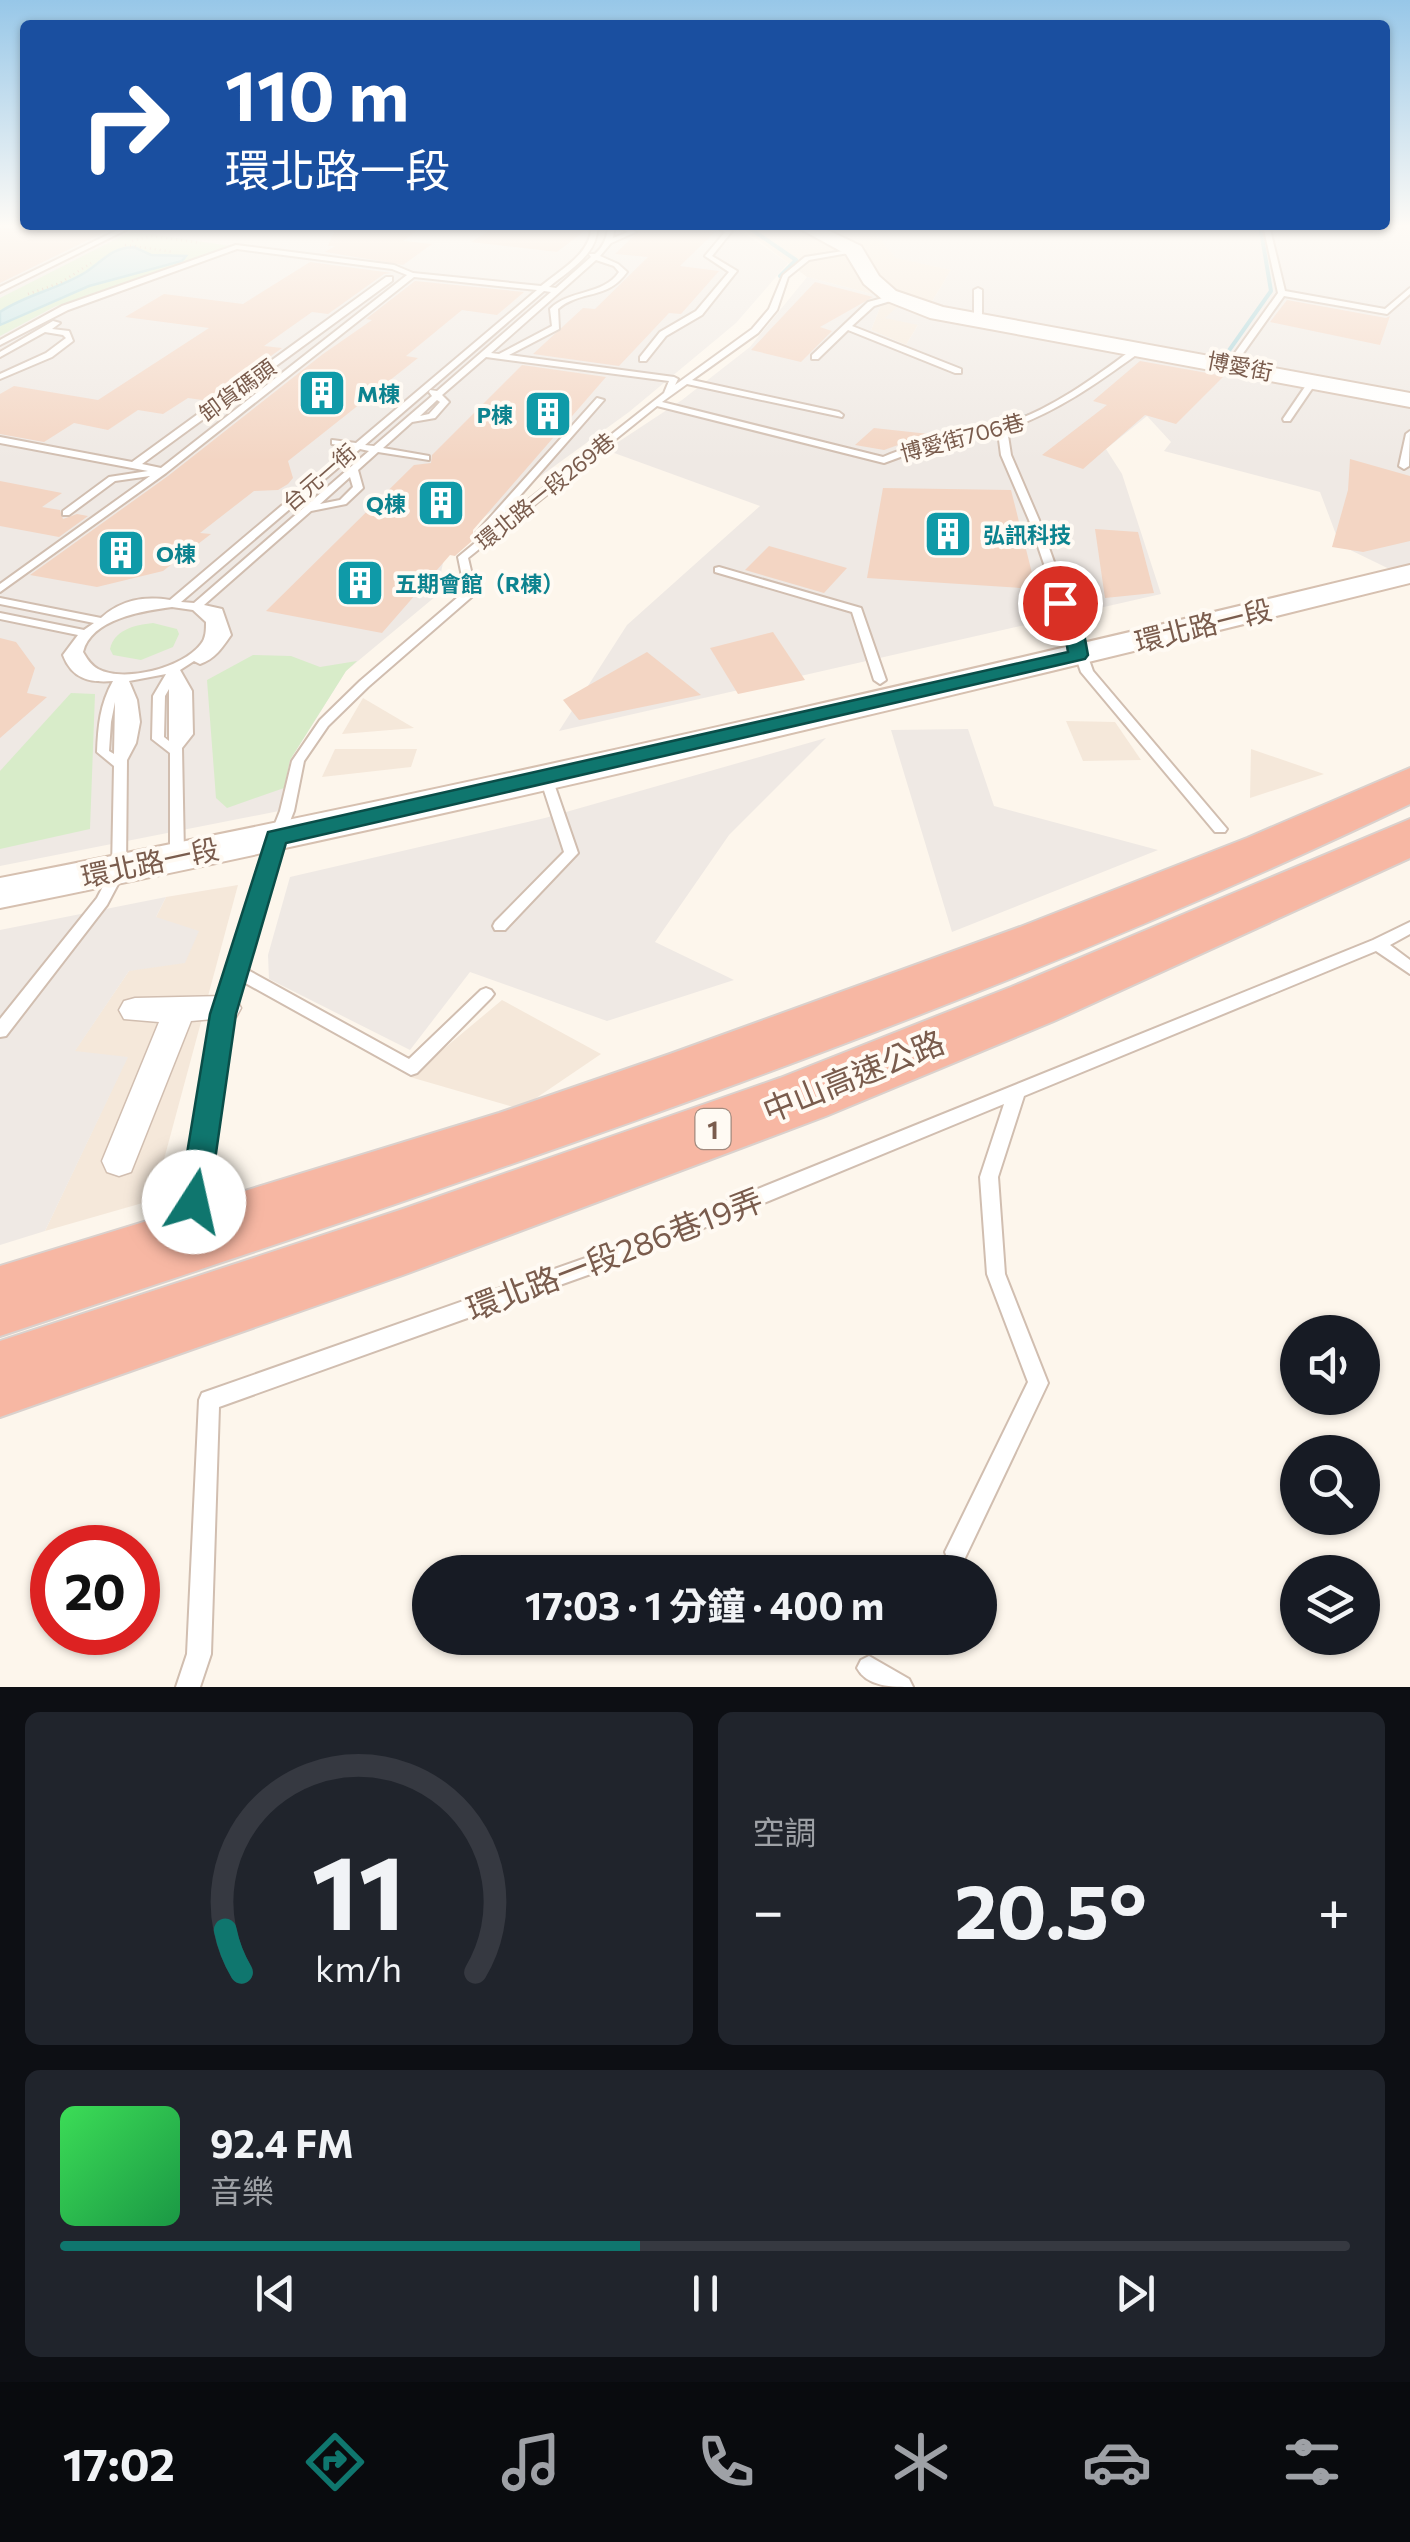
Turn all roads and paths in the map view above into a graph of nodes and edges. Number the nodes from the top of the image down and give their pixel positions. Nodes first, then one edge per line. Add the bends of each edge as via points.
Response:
1 (80, 303) edge
2 (100, 303) edge
3 (357, 303) edge
4 (377, 303) edge
5 (531, 303) edge
6 (541, 303) joint
7 (564, 303) edge
8 (708, 303) edge
9 (776, 303) edge
10 (875, 303) edge
11 (910, 303) edge
12 (978, 303) edge
13 (1275, 303) edge
14 (1336, 303) edge
15 (1397, 303) edge
16 (558, 305) junction
17 (978, 319) junction
18 (847, 326) junction
19 (45, 330) junction
20 (0, 344) edge
21 (1140, 348) junction
22 (468, 352) junction
23 (484, 354) junction
24 (0, 355) edge
25 (501, 356) junction
26 (815, 356) dead end
27 (643, 359) dead end
28 (1231, 364) junction
29 (0, 369) edge
30 (11, 370) junction
31 (958, 371) dead end
32 (0, 377) edge
33 (1314, 380) junction
34 (684, 381) junction
35 (419, 390) junction
36 (439, 394) junction
37 (600, 400) dead end
38 (660, 400) junction
39 (1410, 400) edge
40 (839, 415) dead end
41 (1287, 420) dead end
42 (1002, 428) junction
43 (1410, 434) edge
44 (0, 440) edge
45 (334, 442) dead end
46 (355, 446) junction
47 (374, 449) junction
48 (426, 458) dead end
49 (133, 466) junction
50 (1404, 466) dead end
51 (353, 468) junction
52 (163, 471) junction
53 (306, 510) junction
54 (66, 513) dead end
55 (258, 529) junction
56 (279, 534) junction
57 (471, 550) junction
58 (1410, 556) edge
59 (718, 570) dead end
60 (1410, 574) edge
61 (0, 589) edge
62 (0, 601) edge
63 (172, 604) junction
64 (196, 607) junction
65 (0, 616) edge
66 (103, 622) junction
67 (88, 634) junction
68 (1076, 646) junction
69 (175, 668) junction
70 (121, 678) junction
71 (880, 680) junction
72 (174, 750) junction
73 (118, 763) junction
74 (545, 775) junction
75 (1410, 784) edge
76 (282, 824) junction
77 (1220, 830) dead end
78 (1410, 836) edge
79 (177, 844) junction
80 (119, 858) junction
81 (0, 872) edge
82 (0, 894) edge
83 (500, 926) dead end
84 (1410, 927) edge
85 (1378, 944) junction
86 (1410, 968) edge
87 (235, 970) junction
88 (486, 994) dead end
89 (225, 1008) junction
90 (180, 1009) junction
91 (135, 1010) dead end
92 (0, 1032) edge
93 (1016, 1094) junction
94 (119, 1161) dead end
95 (194, 1202) dead end
96 (0, 1301) edge
97 (0, 1379) edge
98 (956, 1552) dead end
99 (869, 1668) dead end
100 (188, 1687) edge
101 (901, 1687) edge

1 - 20 lane
2 - 19 lane
3 - 49 lane, 卸貨碼頭
4 - 52 lane
5 - 22 lane
6 - 16 lane
6 - 23 lane, 台元一街
7 - 16 lane
8 - 27 lane via 663,334
9 - 34 lane, 環北路一段269巷 via 755,331
10 - 18 lane
11 - 17 street, 博愛街
12 - 17 lane
13 - 28 lane
14 - 15 lane via 1388,312
16 - 25 lane via 556,327
17 - 21 street, 博愛街
18 - 26 lane
18 - 31 lane
19 - 24 lane
19 - 30 lane via 70,339
21 - 28 street, 博愛街
21 - 42 lane, 博愛街706巷 via 1062,404
22 - 23 lane
22 - 35 lane
23 - 25 lane
23 - 36 lane, 台元一街
25 - 38 lane via 674,379
28 - 33 street, 博愛街
29 - 30 lane
30 - 32 lane
33 - 39 street, 博愛街
33 - 41 lane
34 - 38 lane, 環北路一段269巷
34 - 40 lane
35 - 36 lane
35 - 46 lane, 台元一街 via 399,395 390,416
36 - 47 lane, 台元一街
37 - 57 lane
38 - 42 lane, 博愛街706巷 via 884,460 920,444
38 - 57 lane, 環北路一段269巷
42 - 68 lane
43 - 50 lane
44 - 49 lane
45 - 46 lane
46 - 47 lane
46 - 55 lane, 台元一街
47 - 48 lane
47 - 51 lane, 台元一街
49 - 52 lane
51 - 53 lane, 台元一街
51 - 53 lane via 358,488 343,502
52 - 54 lane via 112,479
52 - 61 lane
53 - 56 lane, 台元一街
55 - 56 lane
55 - 63 lane, 台元一街
56 - 64 lane, 台元一街
57 - 76 lane, 環北路一段269巷 via 463,557 471,592 324,723 298,761
58 - 68 street, 環北路一段
59 - 71 lane via 857,610
60 - 68 street, 環北路一段
62 - 66 lane
63 - 64 lane
63 - 66 lane via 129,610
64 - 69 lane via 212,621 213,632 196,655
65 - 67 lane
66 - 67 lane
67 - 70 lane via 72,646 72,667 86,678
68 - 71 street, 環北路一段
68 - 74 street, 環北路一段
68 - 77 lane via 1087,672
69 - 70 lane
69 - 72 lane via 186,691 188,734
69 - 72 lane via 158,696 158,739
70 - 73 lane via 132,698 132,746
70 - 73 lane via 106,702 104,738 104,752
71 - 76 street, 環北路一段
72 - 79 lane
73 - 80 lane
74 - 76 street, 環北路一段
74 - 83 lane via 572,852
75 - 96 highway, 中山高速公路 / 1 via 1266,851 692,1074
76 - 79 street, 環北路一段
76 - 87 lane
78 - 97 highway, 中山高速公路 / 1 via 1068,989 804,1096 315,1274
79 - 80 street, 環北路一段
80 - 81 street, 環北路一段
80 - 82 street, 環北路一段
80 - 92 lane via 102,901
84 - 85 lane, 環北路一段286巷19弄
85 - 86 lane
85 - 93 lane, 環北路一段286巷19弄
87 - 88 lane via 411,1068
87 - 89 lane
89 - 90 street
89 - 95 lane
90 - 91 street
90 - 94 street
93 - 98 lane via 989,1177 996,1274 1038,1383
93 - 100 lane, 環北路一段286巷19弄 via 599,1262 209,1400 199,1654
99 - 101 lane

